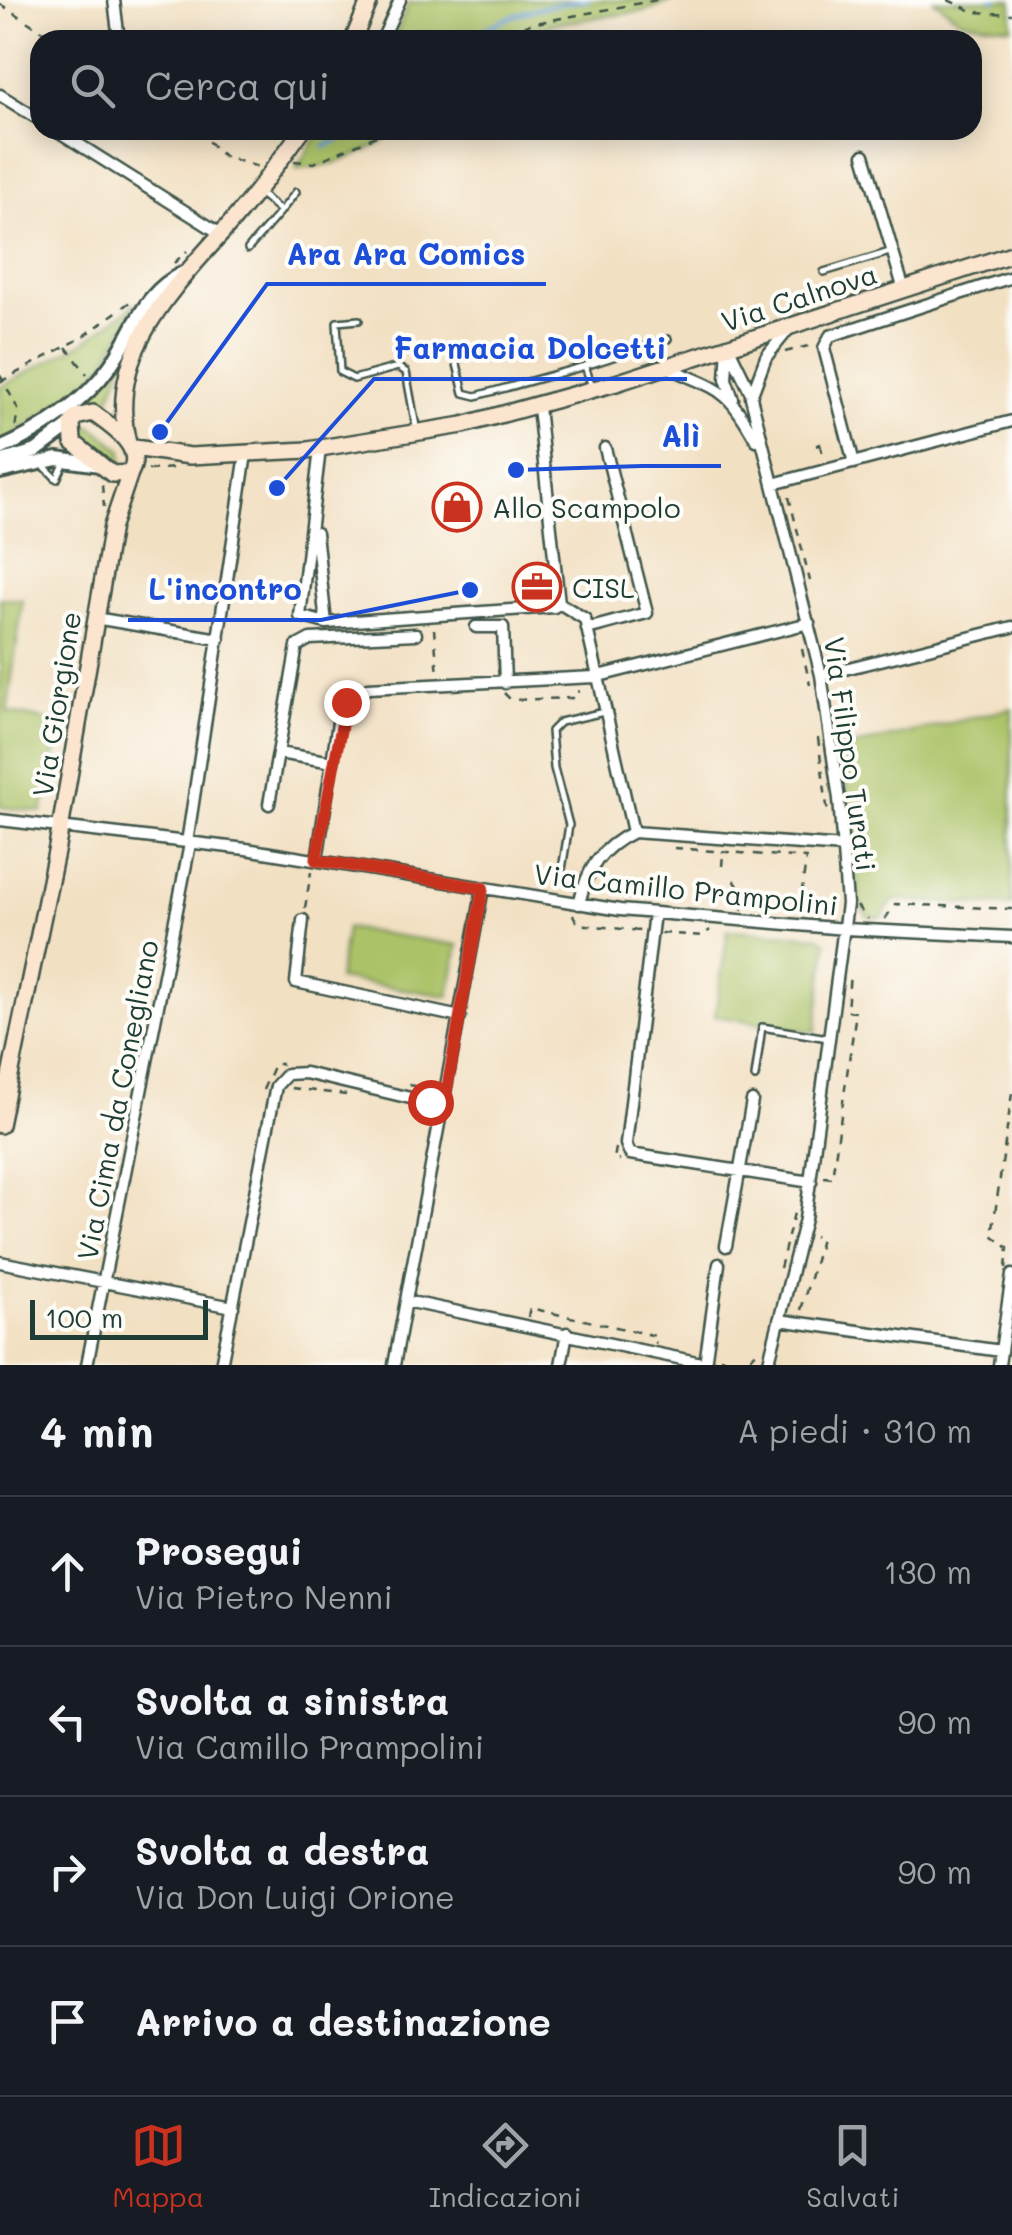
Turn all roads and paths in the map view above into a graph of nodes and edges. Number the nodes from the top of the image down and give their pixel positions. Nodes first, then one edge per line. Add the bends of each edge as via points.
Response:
1 (114, 0) edge
2 (370, 0) edge
3 (657, 0) edge
4 (948, 0) edge
5 (400, 1) edge
6 (0, 4) edge
7 (1012, 14) edge
8 (40, 30) edge
9 (118, 30) edge
10 (356, 30) edge
11 (387, 30) edge
12 (519, 30) edge
13 (0, 95) edge
14 (30, 114) edge
15 (72, 140) edge
16 (206, 140) edge
17 (295, 140) edge
18 (367, 140) edge
19 (864, 155) dead end
20 (292, 161) dead end
21 (260, 168) dead end
22 (257, 191) junction
23 (296, 192) dead end
24 (281, 211) junction
25 (216, 230) junction
26 (248, 249) dead end
27 (892, 251) junction
28 (1012, 254) edge
29 (179, 268) junction
30 (824, 272) dead end
31 (1012, 278) edge
32 (904, 290) junction
33 (137, 296) dead end
34 (359, 320) dead end
35 (792, 326) junction
36 (668, 339) dead end
37 (816, 344) dead end
38 (728, 346) junction
39 (66, 347) junction
40 (780, 353) dead end
41 (456, 364) dead end
42 (585, 366) junction
43 (667, 367) junction
44 (1, 382) edge
45 (127, 383) junction
46 (94, 384) junction
47 (593, 390) junction
48 (751, 397) junction
49 (734, 402) junction
50 (538, 407) junction
51 (93, 413) junction
52 (1012, 421) edge
53 (72, 424) junction
54 (418, 434) junction
55 (131, 446) junction
56 (604, 448) dead end
57 (320, 449) junction
58 (761, 449) junction
59 (0, 450) edge
60 (246, 454) junction
61 (190, 456) junction
62 (71, 460) junction
63 (0, 462) edge
64 (40, 462) junction
65 (854, 463) junction
66 (103, 467) junction
67 (132, 471) junction
68 (0, 472) edge
69 (778, 482) junction
70 (314, 517) junction
71 (112, 526) junction
72 (812, 591) dead end
73 (558, 603) junction
74 (433, 616) junction
75 (95, 618) junction
76 (810, 622) junction
77 (326, 623) junction
78 (586, 624) junction
79 (476, 627) dead end
80 (797, 627) junction
81 (1012, 627) edge
82 (416, 634) dead end
83 (219, 639) junction
84 (821, 675) junction
85 (449, 677) dead end
86 (595, 677) junction
87 (505, 683) junction
88 (584, 689) dead end
89 (490, 692) dead end
90 (812, 694) dead end
91 (604, 712) junction
92 (816, 725) dead end
93 (278, 753) junction
94 (333, 762) junction
95 (269, 804) dead end
96 (0, 820) edge
97 (830, 827) dead end
98 (61, 828) junction
99 (634, 832) junction
100 (724, 838) junction
101 (669, 842) dead end
102 (188, 844) junction
103 (844, 847) junction
104 (723, 852) junction
105 (314, 864) junction
106 (722, 866) dead end
107 (560, 876) dead end
108 (734, 880) dead end
109 (634, 884) dead end
110 (483, 888) junction
111 (734, 894) dead end
112 (744, 896) junction
113 (753, 896) dead end
114 (621, 899) dead end
115 (801, 899) dead end
116 (580, 904) junction
117 (858, 907) dead end
118 (1012, 909) edge
119 (654, 913) junction
120 (303, 920) joint
121 (741, 920) junction
122 (714, 925) dead end
123 (846, 929) junction
124 (660, 934) dead end
125 (1012, 936) edge
126 (851, 966) dead end
127 (460, 1017) junction
128 (831, 1038) junction
129 (291, 1064) dead end
130 (755, 1077) dead end
131 (396, 1083) dead end
132 (432, 1089) dead end
133 (1012, 1093) edge
134 (285, 1094) dead end
135 (350, 1096) dead end
136 (261, 1099) dead end
137 (752, 1101) dead end
138 (444, 1106) junction
139 (0, 1125) edge
140 (741, 1172) junction
141 (811, 1182) junction
142 (820, 1192) dead end
143 (794, 1210) dead end
144 (815, 1221) dead end
145 (726, 1246) dead end
146 (0, 1262) edge
147 (720, 1264) dead end
148 (1008, 1279) edge
149 (777, 1282) dead end
150 (104, 1285) junction
151 (406, 1300) junction
152 (233, 1307) junction
153 (528, 1317) dead end
154 (799, 1317) dead end
155 (779, 1320) junction
156 (567, 1333) junction
157 (654, 1345) dead end
158 (761, 1345) dead end
159 (1001, 1350) junction
160 (708, 1361) edge
161 (87, 1365) edge
162 (222, 1365) edge
163 (394, 1365) edge
164 (561, 1365) edge
165 (768, 1365) edge
166 (999, 1365) edge

1 - 9 street
2 - 10 main road
3 - 12 path
4 - 7 path via 974,12
5 - 11 street
6 - 8 path
13 - 14 street
15 - 25 street
16 - 21 path via 223,156
17 - 22 main road
18 - 20 path via 314,163
19 - 27 street, Via Calnova
22 - 24 lane
22 - 25 main road
23 - 24 lane
24 - 26 lane
25 - 29 main road
25 - 29 path
27 - 30 lane
27 - 32 street, Via Calnova
28 - 32 main road, Via Calnova
29 - 45 main road
29 - 46 street via 146,300
31 - 65 street via 830,336 824,348
32 - 35 main road, Via Calnova
33 - 39 path
34 - 54 lane via 338,322 340,372 354,379 386,369 406,372
35 - 38 main road, Via Calnova
35 - 48 street via 766,357
36 - 42 lane
37 - 40 path
38 - 43 main road, Via Calnova
38 - 48 street, Via Filippo Turati
38 - 49 street, Via Filippo Turati via 726,378
39 - 44 path
39 - 46 path
41 - 42 lane via 464,393 476,396
42 - 47 lane
43 - 47 main road, Via Calnova
43 - 49 street, Via Filippo Turati via 718,387
45 - 51 main road via 112,404
45 - 55 main road, Via Giorgione via 122,411
46 - 59 street
47 - 50 main road, Via Calnova
48 - 58 street, Via Filippo Turati
49 - 58 street, Via Filippo Turati
50 - 54 main road, Via Calnova
50 - 73 street
51 - 53 main road
51 - 55 main road
52 - 65 street
53 - 63 street via 36,452
53 - 66 main road via 73,442
54 - 57 main road, Via Calnova
55 - 61 main road, Via Calnova
55 - 67 main road, Via Giorgione
56 - 78 street via 647,613
57 - 60 main road, Via Calnova
57 - 70 street
58 - 69 street, Via Filippo Turati
60 - 61 main road, Via Calnova
60 - 83 street, Via Cima da Conegliano
61 - 67 main road, Via Calnova
62 - 64 street
62 - 64 lane via 57,480
62 - 66 street
64 - 68 street
65 - 69 street
66 - 67 main road via 116,476
66 - 71 main road, Via Giorgione
67 - 71 main road, Via Giorgione
69 - 72 path
69 - 76 street, Via Filippo Turati
70 - 77 street
70 - 77 street via 300,616
71 - 75 main road, Via Giorgione
73 - 74 street
73 - 78 street
74 - 77 street
74 - 85 path via 438,677
75 - 83 street
75 - 98 main road, Via Giorgione
76 - 80 street
76 - 84 street, Via Filippo Turati
78 - 86 street
79 - 87 street via 503,627
80 - 86 street
80 - 90 path
81 - 84 street
82 - 93 street via 296,646
83 - 102 street, Via Cima da Conegliano
84 - 103 street, Via Filippo Turati
86 - 87 street
86 - 91 street
87 - 94 street via 368,688 340,716
88 - 89 path via 575,698 511,700
91 - 99 street
91 - 107 lane via 560,722 551,731 569,825
92 - 97 path
93 - 94 street
93 - 95 street
94 - 105 street
96 - 98 street, Via Camillo Prampolini
98 - 102 street, Via Camillo Prampolini
98 - 139 main road, Via Giorgione
99 - 100 street
99 - 116 street via 595,861
100 - 103 street
100 - 104 path
101 - 104 path via 675,849
102 - 105 street, Via Camillo Prampolini
102 - 150 street, Via Cima da Conegliano
103 - 123 street, Via Filippo Turati
104 - 106 path
104 - 115 path via 806,858
105 - 110 street, Via Camillo Prampolini
105 - 120 path
108 - 112 path
109 - 114 path via 630,900
110 - 116 street, Via Camillo Prampolini
110 - 127 street
111 - 112 path
112 - 113 path
112 - 121 path
116 - 119 street, Via Camillo Prampolini
117 - 118 path via 866,919 885,920 895,904
119 - 121 street, Via Camillo Prampolini
119 - 140 street via 626,1144 630,1154
120 - 127 street via 296,982
121 - 123 street, Via Camillo Prampolini
122 - 124 path via 703,936
123 - 125 street, Via Camillo Prampolini
123 - 128 street, Via Filippo Turati
126 - 142 path via 847,1011 856,1012 832,1178 822,1176
127 - 138 street
128 - 130 lane via 762,1027
128 - 141 street, Via Filippo Turati
129 - 136 path via 274,1064
131 - 132 path
133 - 148 path via 992,1235 1008,1248
134 - 135 path via 294,1086
137 - 140 street
138 - 151 street
138 - 152 street via 288,1074 276,1086
140 - 141 street
140 - 145 street
141 - 155 street, Via Filippo Turati
143 - 149 path
144 - 154 path via 813,1236 822,1239
146 - 150 street
147 - 160 street
148 - 159 street
150 - 152 street
150 - 161 street, Via Cima da Conegliano
151 - 156 street
151 - 163 street
152 - 162 street
153 - 157 path via 530,1308 656,1336
155 - 159 street
155 - 165 street, Via Filippo Turati
156 - 160 street
156 - 164 street
158 - 160 path via 747,1362
159 - 166 street

